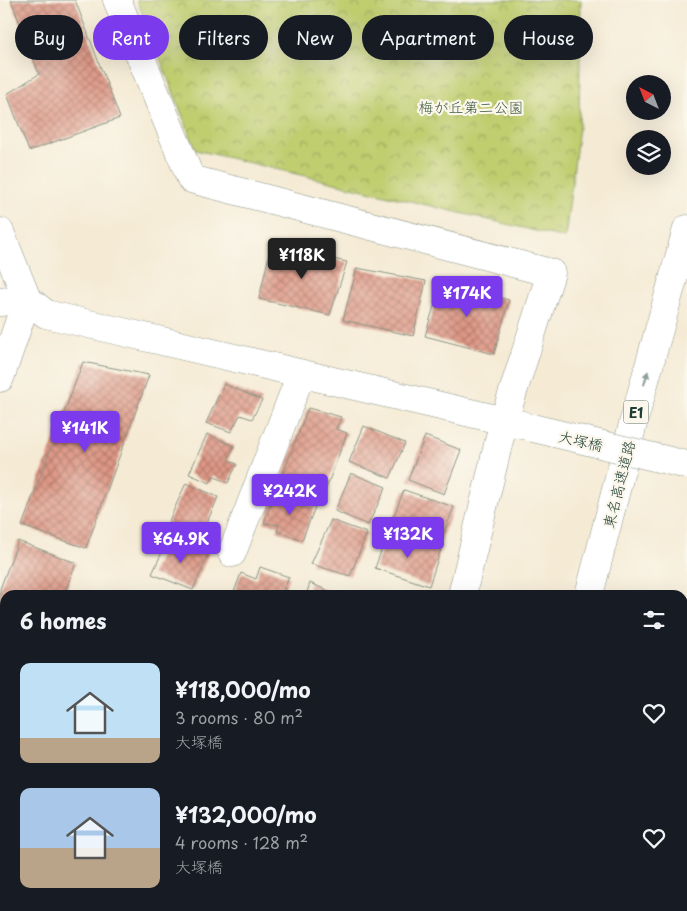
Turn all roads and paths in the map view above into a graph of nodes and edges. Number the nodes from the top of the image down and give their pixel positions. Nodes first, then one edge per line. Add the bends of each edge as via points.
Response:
1 (117, 0) edge
2 (687, 230) edge
3 (0, 232) edge
4 (27, 299) junction
5 (0, 302) edge
6 (301, 374) junction
7 (0, 378) edge
8 (504, 420) junction
9 (634, 420) junction
10 (687, 465) edge
11 (232, 553) dead end
12 (463, 590) edge
13 (578, 590) edge
14 (590, 590) edge

1 - 8 main road via 190,179 551,273
9 -> 2 main road, 東名高速道路 / E1
3 - 4 main road
4 - 5 main road
4 - 6 main road, 大塚橋 via 46,314
4 - 7 main road
6 - 8 main road, 大塚橋
6 - 11 main road
8 - 10 main road, 大塚橋, bridge
8 - 12 main road
9 - 13 main road
9 - 14 main road, 東名高速道路 / E1

